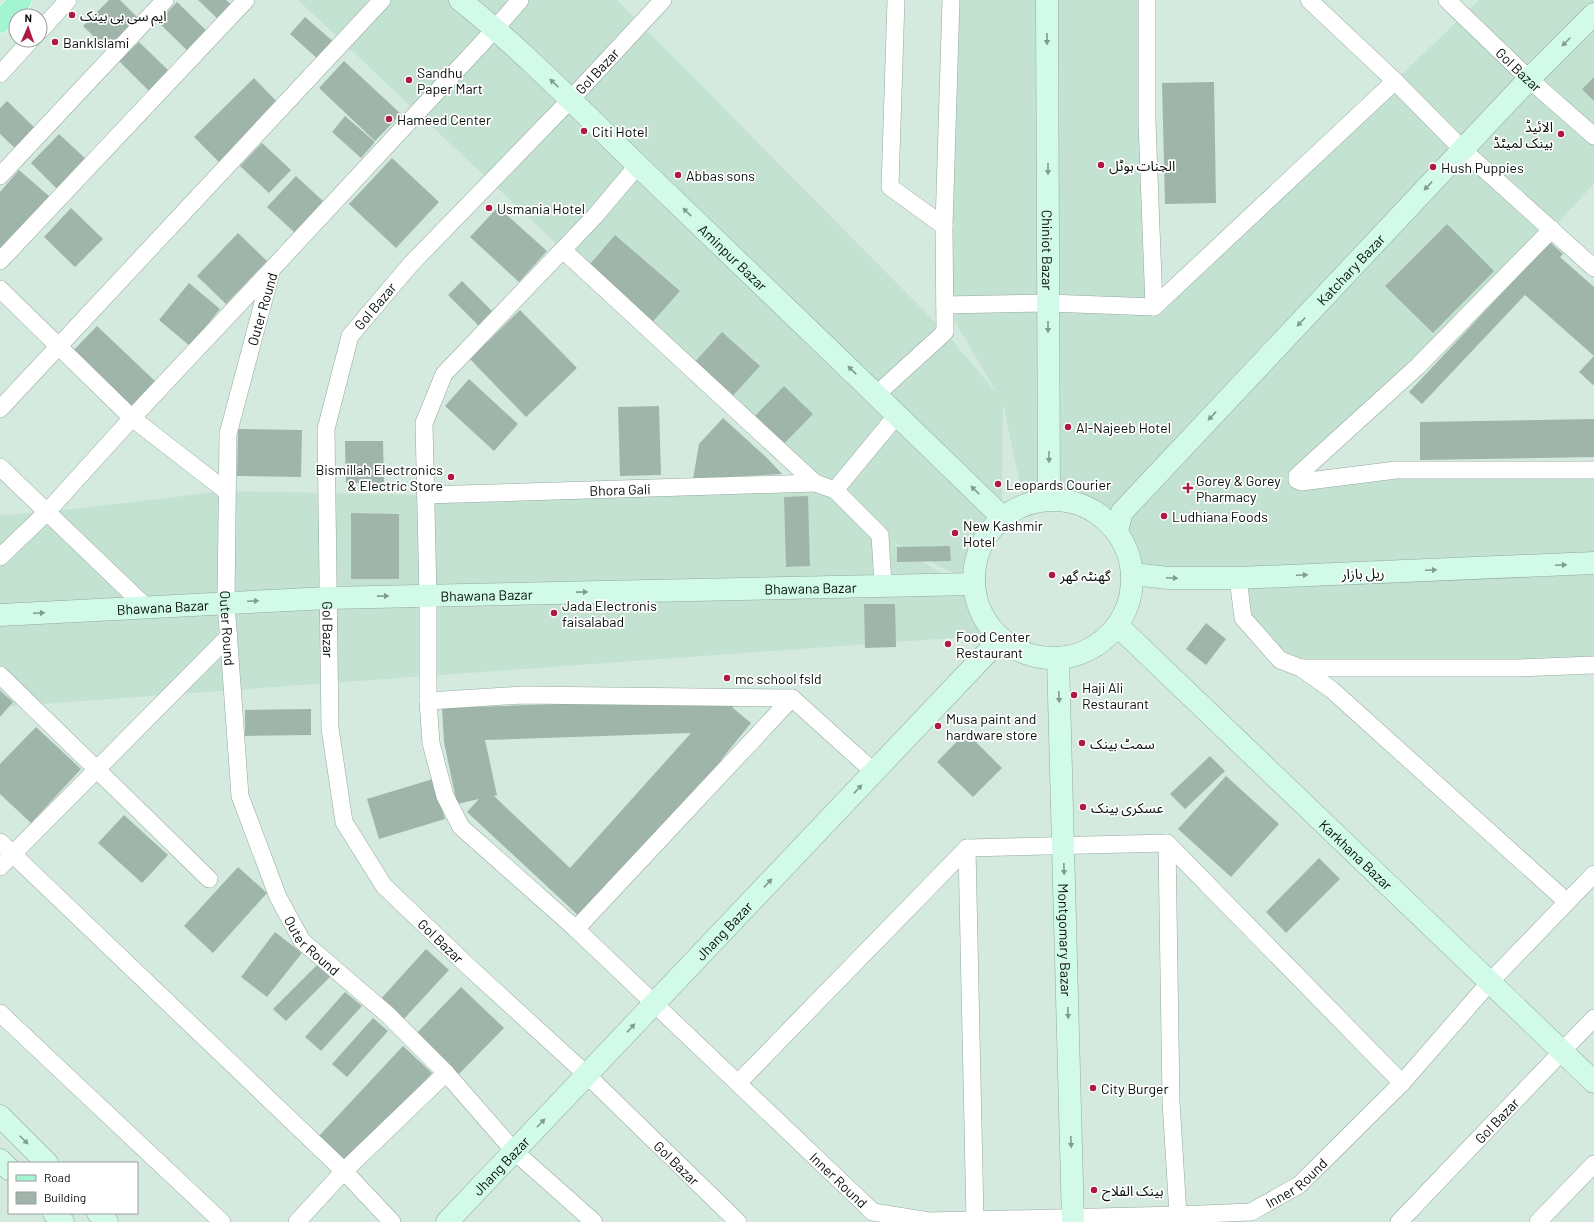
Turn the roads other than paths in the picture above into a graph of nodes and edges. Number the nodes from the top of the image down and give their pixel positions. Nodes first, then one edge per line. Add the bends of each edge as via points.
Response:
1 (21, 0) edge
2 (68, 0) edge
3 (165, 0) edge
4 (246, 0) edge
5 (382, 0) edge
6 (460, 0) edge
7 (520, 0) edge
8 (663, 0) edge
9 (896, 0) edge
10 (951, 0) edge
11 (1047, 0) edge
12 (1147, 0) edge
13 (1309, 0) edge
14 (1447, 0) edge
15 (1594, 14) edge
16 (0, 22) edge
17 (48, 22) edge
18 (496, 28) junction
19 (24, 48) edge
20 (0, 74) edge
21 (1529, 79) junction
22 (1394, 81) junction
23 (571, 99) junction
24 (1594, 136) edge
25 (1462, 150) junction
26 (638, 166) junction
27 (0, 176) edge
28 (944, 226) junction
29 (1552, 229) junction
30 (563, 250) junction
31 (0, 261) edge
32 (1594, 268) edge
33 (272, 269) junction
34 (0, 289) edge
35 (1048, 303) junction
36 (945, 306) junction
37 (1154, 307) junction
38 (58, 347) junction
39 (877, 394) junction
40 (0, 409) edge
41 (897, 415) junction
42 (132, 418) junction
43 (0, 467) edge
44 (1594, 470) edge
45 (815, 483) junction
46 (835, 490) junction
47 (226, 491) junction
48 (425, 495) junction
49 (1049, 499) junction
50 (47, 512) junction
51 (1002, 517) junction
52 (1117, 531) junction
53 (0, 557) edge
54 (1594, 563) edge
55 (1133, 574) junction
56 (1238, 578) junction
57 (974, 584) junction
58 (883, 586) junction
59 (428, 595) junction
60 (328, 598) junction
61 (226, 602) junction
62 (146, 607) junction
63 (0, 615) edge
64 (1118, 626) junction
65 (229, 636) junction
66 (1001, 638) junction
67 (1058, 658) junction
68 (1594, 665) edge
69 (1301, 668) junction
70 (0, 675) edge
71 (792, 698) junction
72 (428, 701) junction
73 (96, 769) junction
74 (874, 772) junction
75 (0, 842) edge
76 (1167, 843) junction
77 (1063, 846) junction
78 (967, 848) junction
79 (13, 854) junction
80 (0, 867) edge
81 (1594, 874) edge
82 (208, 879) dead end
83 (1566, 901) junction
84 (576, 929) junction
85 (1490, 983) junction
86 (654, 1003) junction
87 (0, 1013) edge
88 (1594, 1018) edge
89 (1562, 1052) junction
90 (446, 1073) junction
91 (587, 1075) junction
92 (1594, 1082) edge
93 (738, 1083) junction
94 (1402, 1083) junction
95 (0, 1116) edge
96 (514, 1151) junction
97 (0, 1160) edge
98 (46, 1162) edge
99 (1594, 1164) edge
100 (8, 1168) edge
101 (344, 1171) junction
102 (55, 1214) edge
103 (99, 1214) edge
104 (1178, 1215) junction
105 (975, 1219) junction
106 (1073, 1220) edge
107 (1546, 1220) edge
108 (63, 1222) edge
109 (107, 1222) edge
110 (222, 1222) edge
111 (297, 1222) edge
112 (392, 1222) edge
113 (447, 1222) edge
114 (594, 1222) edge
115 (738, 1222) edge
116 (1399, 1222) edge

1 - 16 main road
2 - 17 street
3 - 27 street
4 - 31 street
5 - 38 street
6 - 18 street, Aminpur Bazar
7 - 18 street, Outer Round
8 - 23 street, Gol Bazar
9 - 28 street via 890,187
10 - 28 street
11 -> 35 street, Chiniot Bazar
12 - 37 street via 1147,122
13 - 22 street
14 - 21 street, Gol Bazar
15 -> 21 street, Katchary Bazar
23 -> 18 street, Aminpur Bazar
18 - 33 street, Outer Round
19 - 20 street
21 - 24 street, Gol Bazar
21 - 25 street, Katchary Bazar
22 - 25 street
22 - 37 street
23 - 26 street, Aminpur Bazar
23 - 60 street, Gol Bazar via 410,265 350,336 326,429
25 - 29 street
25 -> 52 street, Katchary Bazar via 1122,512
26 - 30 street, Inner Round
39 -> 26 street, Aminpur Bazar
28 - 36 street
29 - 32 street
29 - 44 street via 1418,366 1297,476 1301,482 1396,470
30 - 45 street
30 - 48 street, Inner Round via 444,374 424,423
33 - 42 street
33 - 47 street, Outer Round via 228,434
34 - 38 street
35 - 36 street
35 - 37 street
35 -> 49 street, Chiniot Bazar
36 - 39 street via 945,332
38 - 40 street
38 - 42 street
39 - 41 street, Aminpur Bazar
41 - 46 street
51 -> 41 street, Aminpur Bazar
42 - 47 street
42 - 50 street
43 - 50 street
45 - 46 street
45 - 48 street, Bhora Gali
46 - 58 street via 880,535
47 - 61 street, Outer Round
48 - 59 street, Inner Round
49 - 51 street via 1024,505
49 - 52 street via 1075,502 1098,513
50 - 53 street
50 - 62 street
51 - 57 street via 986,536 976,559
52 - 55 street via 1128,552
56 -> 54 street, ریل بازار
55 -> 56 street, ریل بازار via 1168,578
55 - 64 street via 1131,595
56 - 69 street via 1243,618 1280,660
57 - 58 street, Bhawana Bazar
57 - 66 street via 978,604 987,622
59 -> 58 street, Bhawana Bazar
60 -> 59 street, Bhawana Bazar
59 - 72 street, Inner Round
61 -> 60 street, Bhawana Bazar
60 - 91 street, Gol Bazar via 330,728 344,822 384,886
61 - 62 street, Bhawana Bazar
61 - 65 street, Outer Round
63 -> 62 street, Bhawana Bazar
64 - 67 street via 1097,644 1078,654
64 - 85 street, Karkhana Bazar
65 - 73 street
65 - 90 street, Outer Round via 240,796 278,897 302,941 387,1014
66 - 67 street via 1018,649 1038,656
66 - 74 street, Jhang Bazar
67 -> 77 street, Montgomary Bazar
68 - 69 street via 1518,668
69 - 83 street via 1332,690
70 - 73 street
71 - 72 street via 523,695
71 - 74 street
71 - 84 street
72 - 84 street, Inner Round via 431,743 445,796 461,827
73 - 79 street
73 - 82 street
86 -> 74 street, Jhang Bazar
75 - 79 street
76 - 77 street
76 - 94 street
76 - 104 street via 1171,1102
77 - 78 street
77 -> 106 street, Montgomary Bazar
78 - 93 street
78 - 105 street
79 - 80 street
79 - 101 street
81 - 83 street, Inner Round
83 - 85 street, Inner Round
84 - 86 street, Inner Round
85 - 89 street, Karkhana Bazar
85 - 94 street, Inner Round
91 -> 86 street, Jhang Bazar
86 - 93 street, Inner Round
87 - 110 street
88 - 89 street, Gol Bazar
89 - 92 street, Karkhana Bazar
89 - 116 street, Gol Bazar
90 - 96 street, Outer Round
90 - 101 street
96 -> 91 street, Jhang Bazar
91 - 115 street, Gol Bazar
93 - 105 street, Inner Round via 873,1212 929,1221
94 - 104 street, Inner Round via 1299,1185 1251,1212
95 -> 98 street
96 - 113 street, Jhang Bazar
96 - 114 street, Outer Round
97 - 100 street
99 - 107 street
101 - 111 street
101 - 112 street
102 - 108 street
103 - 109 street
104 - 106 street, Inner Round
105 - 106 street, Inner Round

